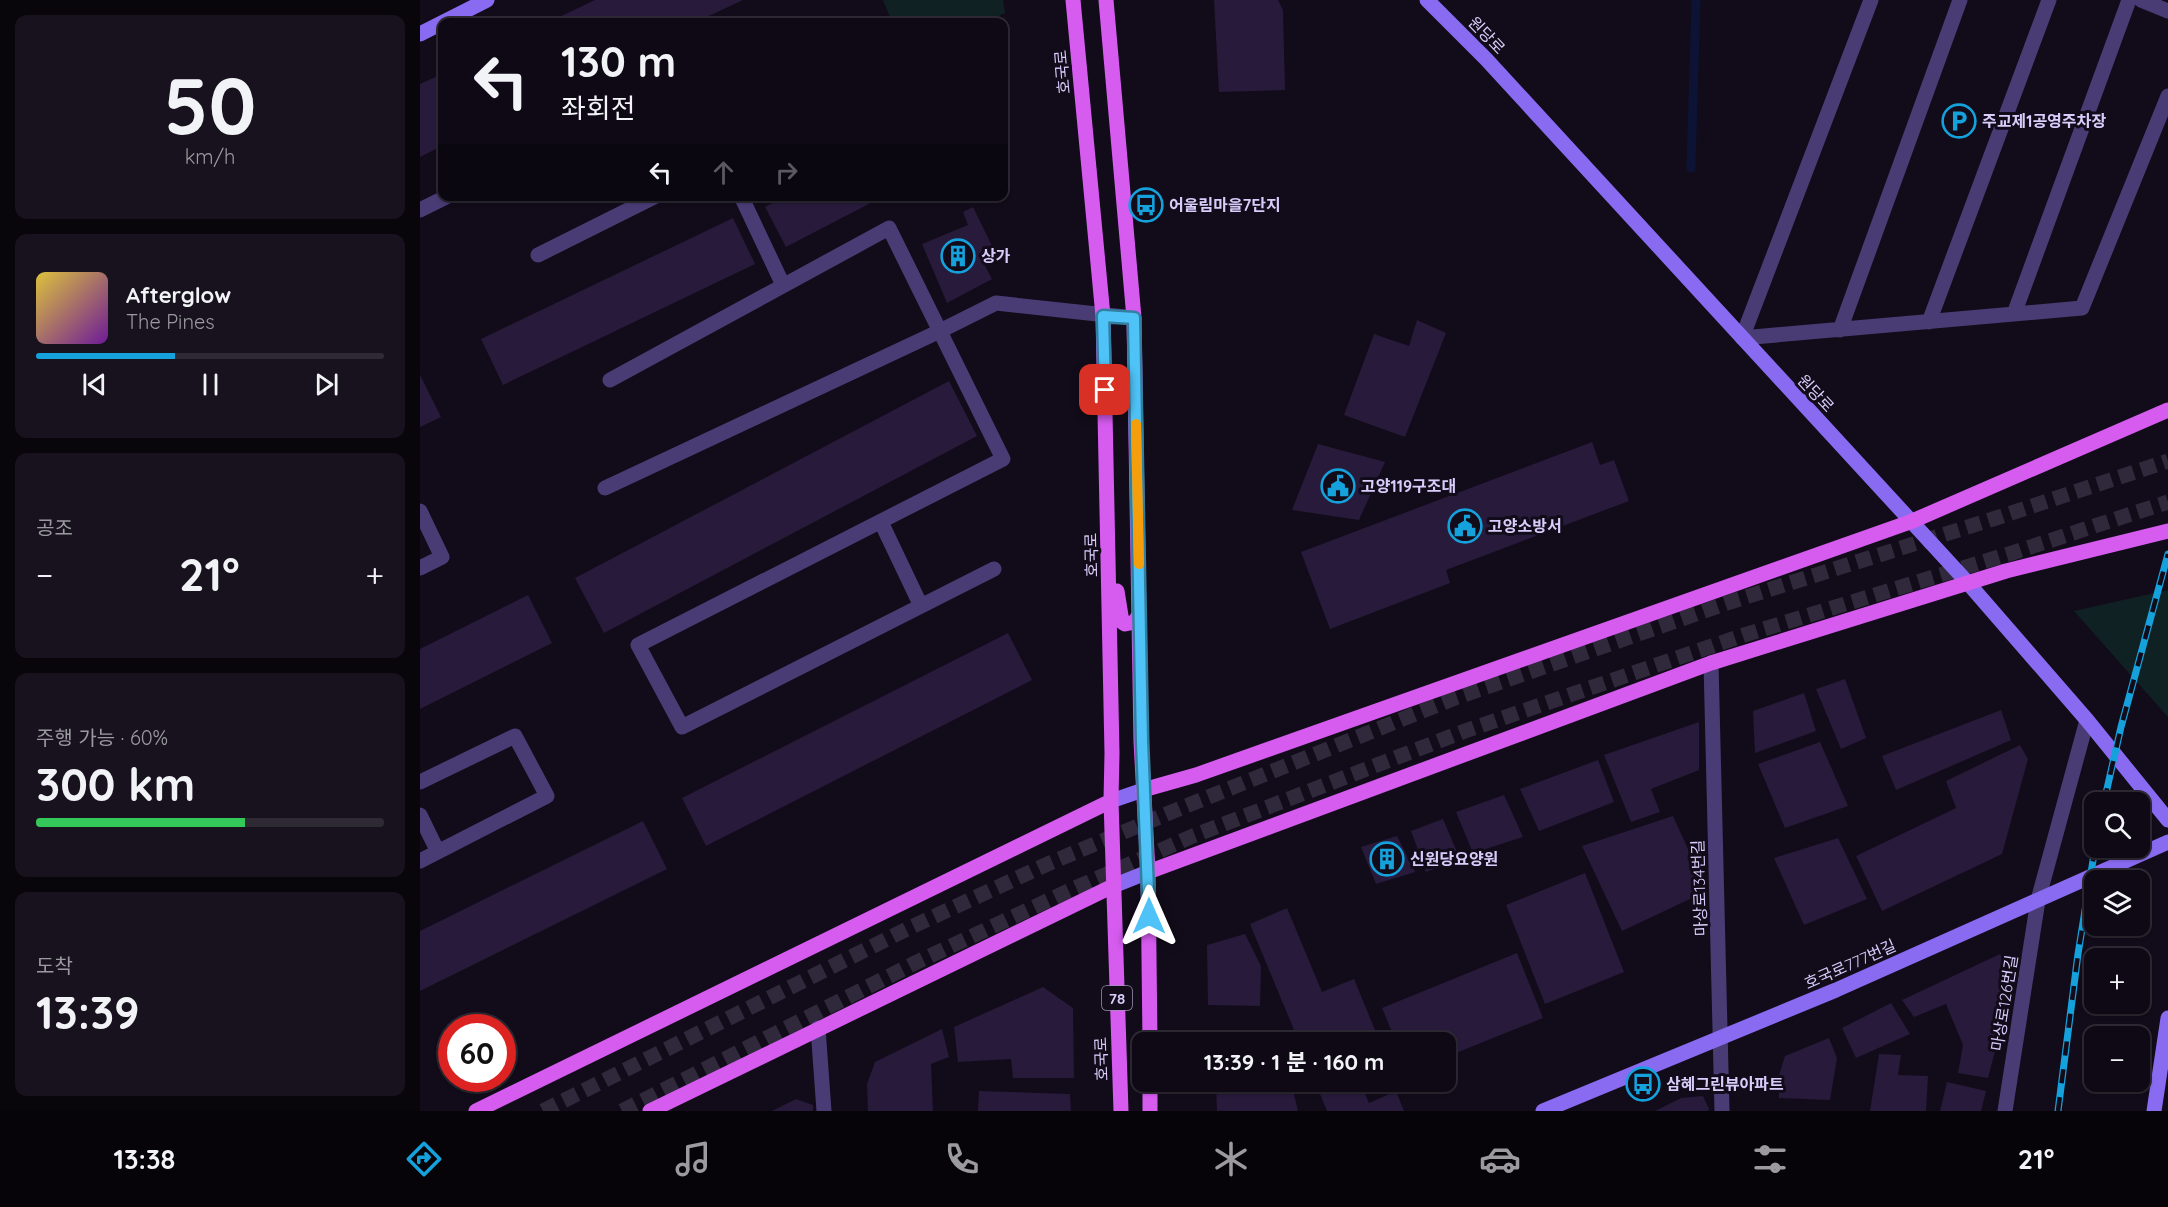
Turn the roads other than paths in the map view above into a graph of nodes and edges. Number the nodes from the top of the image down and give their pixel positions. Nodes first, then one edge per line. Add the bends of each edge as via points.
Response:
1 (488, 0) edge
2 (1073, 0) edge
3 (1106, 0) edge
4 (1427, 0) edge
5 (1871, 0) edge
6 (1960, 0) edge
7 (2049, 0) edge
8 (2128, 0) edge
9 (2140, 0) edge
10 (2168, 11) edge
11 (452, 18) edge
12 (438, 25) edge
13 (420, 34) edge
14 (2168, 96) edge
15 (438, 201) edge
16 (646, 201) edge
17 (743, 201) edge
18 (420, 210) edge
19 (538, 255) dead end
20 (783, 285) junction
21 (2013, 315) junction
22 (1103, 316) junction
23 (1134, 318) junction
24 (1929, 322) junction
25 (1840, 330) junction
26 (940, 332) junction
27 (1742, 338) junction
28 (610, 380) dead end
29 (2168, 410) edge
30 (605, 488) dead end
31 (420, 511) edge
32 (881, 522) junction
33 (1910, 522) junction
34 (2168, 531) edge
35 (420, 568) edge
36 (994, 569) dead end
37 (1109, 574) junction
38 (1968, 583) junction
39 (921, 606) junction
40 (1139, 614) junction
41 (1711, 663) junction
42 (2086, 720) junction
43 (420, 782) edge
44 (1143, 790) junction
45 (1111, 801) junction
46 (420, 816) edge
47 (2168, 820) edge
48 (2168, 842) edge
49 (438, 852) junction
50 (420, 861) edge
51 (1148, 872) junction
52 (1113, 886) junction
53 (2038, 900) junction
54 (2168, 1018) edge
55 (818, 1028) junction
56 (1150, 1032) edge
57 (1721, 1038) junction
58 (1150, 1092) edge
59 (476, 1111) edge
60 (650, 1111) edge
61 (824, 1111) edge
62 (1121, 1111) edge
63 (1150, 1111) edge
64 (1543, 1111) edge
65 (1722, 1111) edge
66 (2005, 1111) edge
67 (2154, 1111) edge

1 - 11 main road
2 - 22 main road, 호국로 / 78
3 - 23 main road, 78
4 - 27 main road, 원당로
5 - 27 street
6 - 25 street
7 - 24 street
8 - 21 street
9 - 10 street
12 - 13 main road
14 - 21 street via 2082,308
15 - 18 street
16 - 19 street
17 - 20 street
20 - 26 street via 889,228
20 - 28 street
21 - 24 street
22 - 23 street
22 - 26 street via 996,303
22 - 37 main road, 호국로 / 78
23 - 40 main road, 78
24 - 25 street
25 - 27 street
26 - 30 street
26 - 32 street via 1003,459
27 - 33 main road, 원당로
29 - 33 main road
31 - 35 street via 442,557
32 - 39 street
32 - 39 street via 638,645 682,727
33 - 38 main road, 원당로
33 - 44 main road via 1207,771
34 - 38 main road
36 - 39 street
37 - 40 main road via 1117,592 1122,622 1131,624
37 - 45 main road, 호국로 / 78
38 - 41 main road
38 - 42 main road, 원당로
40 - 44 main road, 78
41 - 51 main road
41 - 57 street, 마상로134번길
42 - 47 main road, 원당로
42 - 53 street, 마상로126번길
43 - 49 street via 515,736 548,796
44 - 45 main road
44 - 51 main road, 78
45 - 52 main road, 호국로 / 78
45 - 59 main road
46 - 49 street
48 - 53 main road, 호국로777번길
49 - 50 street
51 - 52 main road
51 - 56 main road, 78
52 - 55 main road
52 - 62 main road, 호국로 / 78
53 - 57 main road, 호국로777번길
53 - 66 street, 마상로126번길
54 - 67 main road
55 - 60 main road
55 - 61 street
57 - 64 main road, 호국로777번길
57 - 65 street, 마상로134번길
58 - 63 main road

